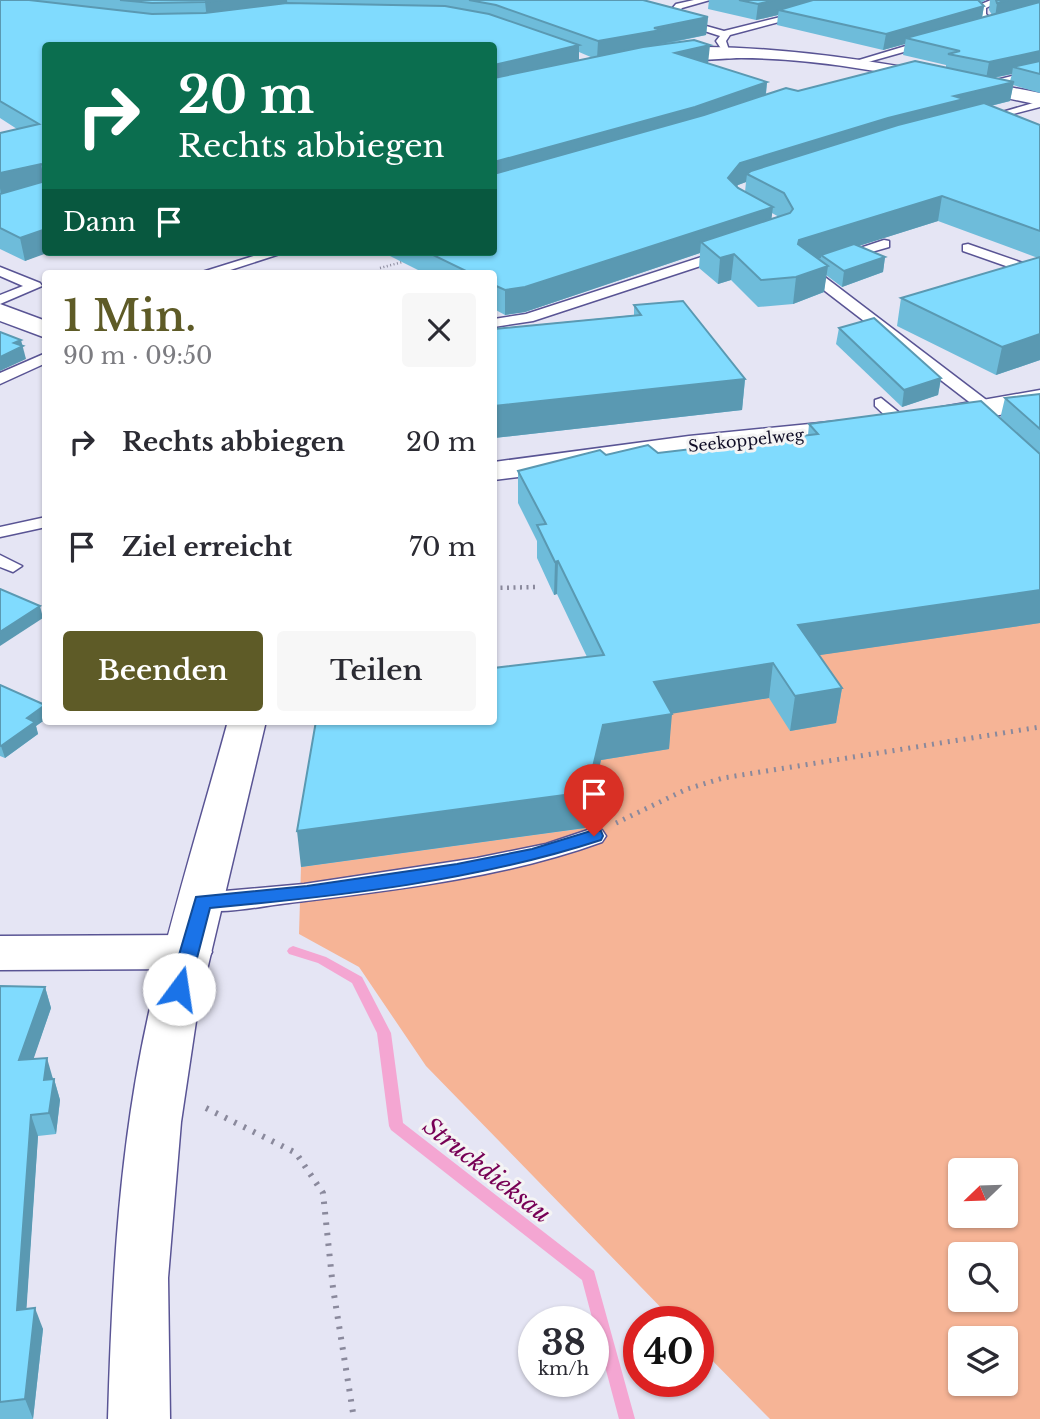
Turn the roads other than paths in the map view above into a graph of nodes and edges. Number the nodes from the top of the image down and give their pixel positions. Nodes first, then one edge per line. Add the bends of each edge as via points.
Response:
1 (706, 0) edge
2 (998, 0) edge
3 (821, 10) edge
4 (1004, 20) edge
5 (992, 24) junction
6 (979, 27) edge
7 (942, 38) edge
8 (725, 42) junction
9 (638, 59) edge
10 (858, 69) junction
11 (1040, 72) edge
12 (975, 86) junction
13 (1040, 102) edge
14 (976, 121) edge
15 (884, 244) edge
16 (968, 248) dead end
17 (737, 249) edge
18 (266, 256) edge
19 (217, 270) edge
20 (0, 271) edge
21 (1040, 274) edge
22 (0, 300) edge
23 (0, 312) edge
24 (497, 323) edge
25 (41, 324) edge
26 (42, 359) edge
27 (0, 379) edge
28 (1040, 399) edge
29 (979, 415) junction
30 (497, 471) edge
31 (42, 523) edge
32 (0, 532) edge
33 (246, 725) edge
34 (594, 836) road end
35 (202, 902) junction
36 (0, 953) edge
37 (189, 953) junction
38 (139, 1419) edge

1 - 8 lane via 679,6 668,18
2 - 5 lane via 982,7 982,15
3 - 8 lane
4 - 5 lane
5 - 6 lane
7 - 10 lane
8 - 9 street
8 - 10 street
10 - 12 street via 887,69
11 - 12 lane
12 - 13 street
13 - 14 lane
15 - 29 lane via 804,268
16 - 21 lane
17 - 24 lane via 528,318
18 - 19 lane
20 - 22 lane via 35,286
23 - 25 street
26 - 27 lane
28 - 29 street, Seekoppelweg
29 - 30 street, Seekoppelweg via 891,413
31 - 32 lane
33 - 35 street
34 - 35 lane via 534,855 457,870
35 - 37 street
36 - 37 street
37 - 38 street via 174,1008 155,1122 140,1278

